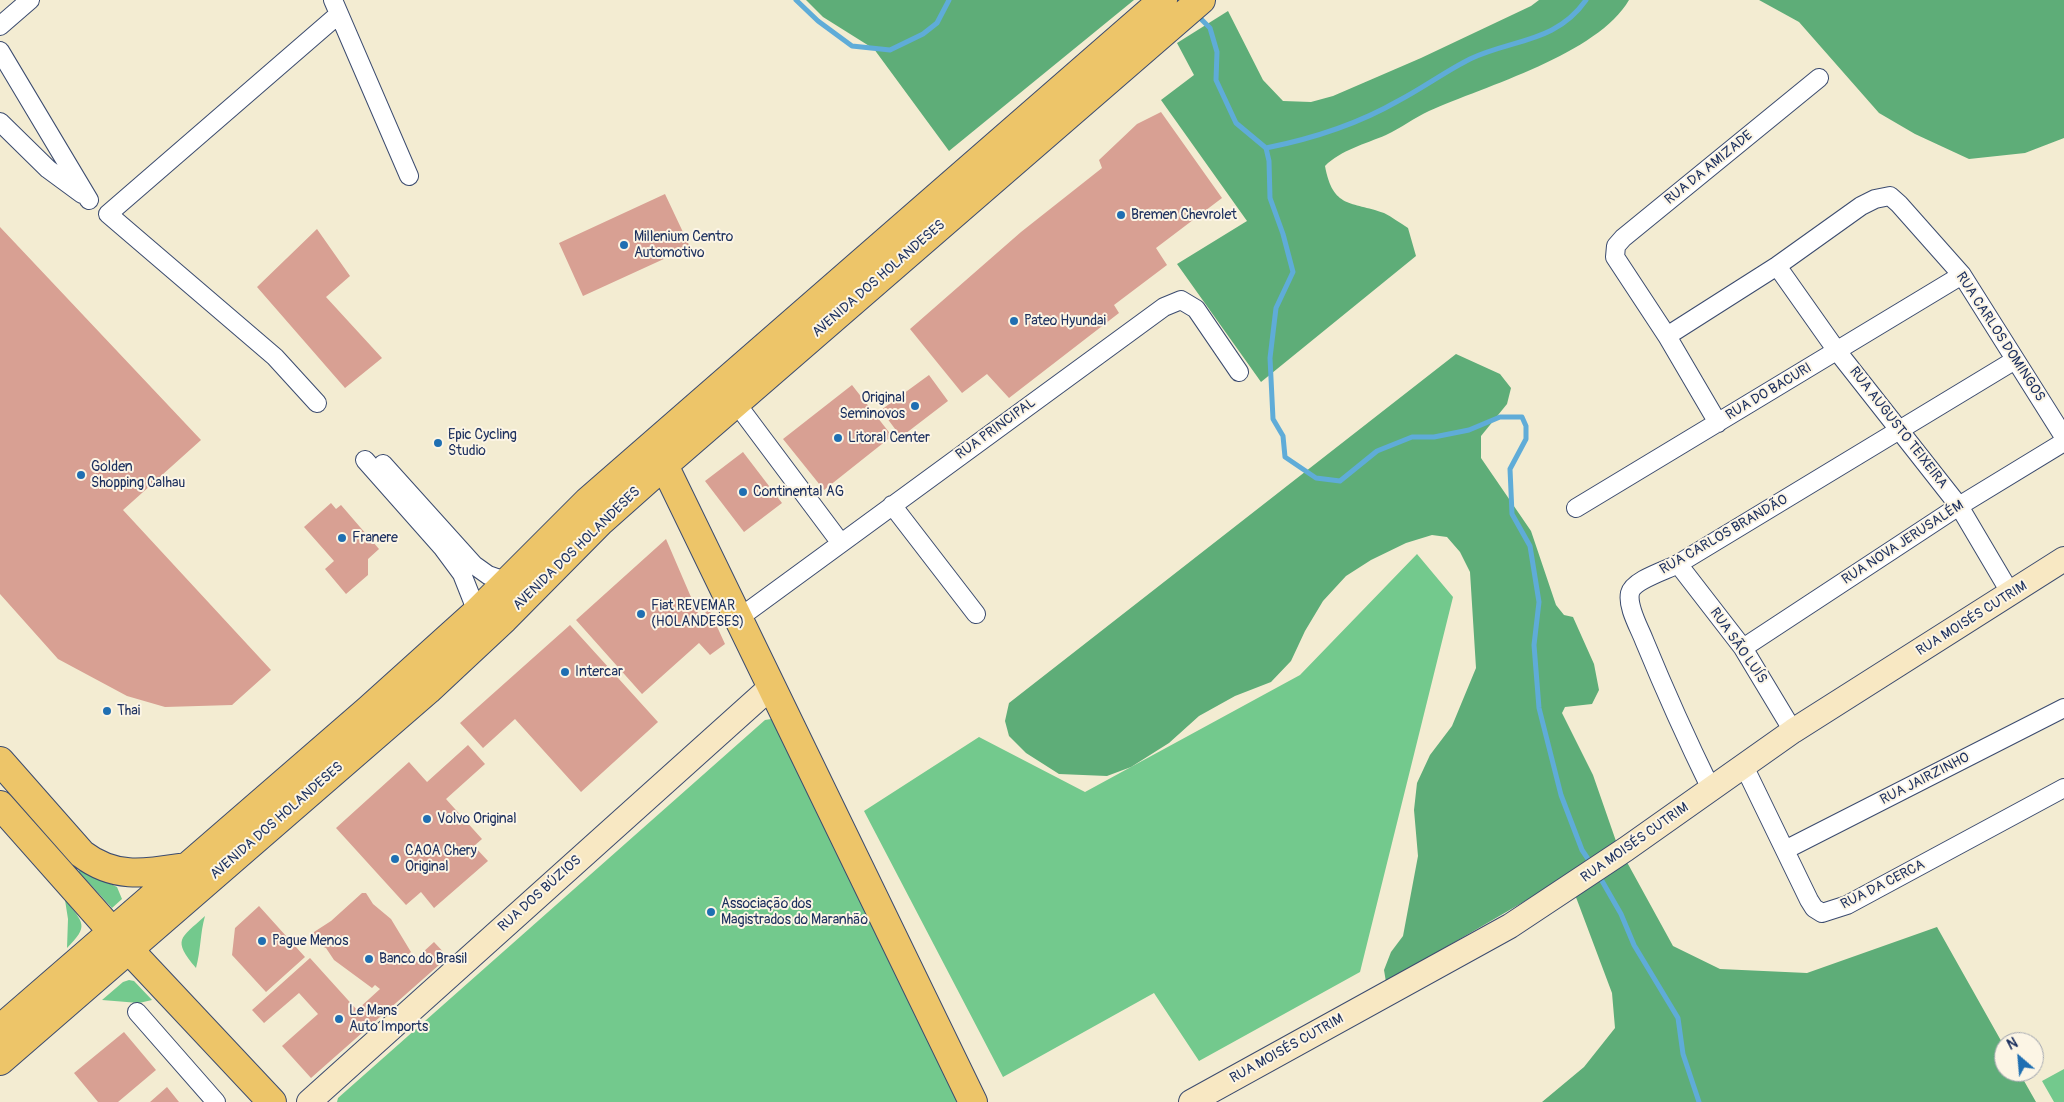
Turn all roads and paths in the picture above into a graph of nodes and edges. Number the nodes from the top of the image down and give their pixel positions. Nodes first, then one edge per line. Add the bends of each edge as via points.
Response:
1 (30, 0) edge
2 (1201, 0) edge
3 (336, 7) edge
4 (1163, 11) edge
5 (0, 26) edge
6 (0, 51) edge
7 (1819, 78) dead end
8 (0, 122) edge
9 (409, 176) dead end
10 (1778, 266) junction
11 (1962, 275) junction
12 (1667, 336) junction
13 (1837, 351) junction
14 (2015, 360) junction
15 (1239, 372) dead end
16 (317, 403) dead end
17 (736, 403) junction
18 (1718, 423) junction
19 (1898, 430) junction
20 (2064, 436) edge
21 (2064, 442) edge
22 (653, 460) junction
23 (892, 505) junction
24 (1959, 506) junction
25 (1576, 508) dead end
26 (840, 542) junction
27 (2064, 560) edge
28 (1678, 564) junction
29 (508, 582) junction
30 (2011, 594) junction
31 (477, 612) junction
32 (976, 614) dead end
33 (739, 618) junction
34 (1743, 648) junction
35 (772, 686) junction
36 (2064, 708) edge
37 (1793, 731) junction
38 (0, 761) edge
39 (1744, 766) junction
40 (2064, 788) edge
41 (1712, 789) junction
42 (0, 805) edge
43 (1785, 850) junction
44 (187, 867) junction
45 (121, 940) junction
46 (137, 1012) dead end
47 (0, 1028) edge
48 (0, 1061) edge
49 (216, 1102) edge
50 (272, 1102) edge
51 (309, 1102) edge
52 (973, 1102) edge
53 (1191, 1102) edge

1 - 5 street
2 - 4 main road, AVENIDA DOS HOLANDESES
3 - 9 street
3 - 16 street via 108,214 275,357
4 - 17 main road, AVENIDA DOS HOLANDESES
4 - 22 main road, AVENIDA DOS HOLANDESES
6 - 8 street via 89,200 48,169
7 - 12 street, RUA DA AMIZADE via 1616,246 1615,257
10 - 11 street, RUA CARLOS DOMINGOS via 1861,206 1890,196
10 - 12 street
10 - 13 street, RUA AUGUSTO TEIXEIRA
11 - 13 street, RUA DO BACURI
11 - 14 street, RUA CARLOS DOMINGOS
12 - 18 street
13 - 18 street, RUA DO BACURI
13 - 19 street, RUA AUGUSTO TEIXEIRA
14 - 19 street
14 - 20 street, RUA CARLOS DOMINGOS
15 - 23 street, RUA PRINCIPAL via 1196,309 1181,300 1174,302
17 - 22 main road, AVENIDA DOS HOLANDESES
17 - 26 street
18 - 25 street, RUA DO BACURI
19 - 24 street, RUA AUGUSTO TEIXEIRA
19 - 28 street, RUA CARLOS BRANDÃO
21 - 24 street, RUA NOVA JERUSALÉM
22 - 29 main road, AVENIDA DOS HOLANDESES via 588,501
22 - 33 main road
22 - 45 main road, AVENIDA DOS HOLANDESES via 601,521 504,620 428,690
23 - 26 street, RUA PRINCIPAL
23 - 32 street
24 - 30 street, RUA AUGUSTO TEIXEIRA
24 - 34 street, RUA NOVA JERUSALÉM
26 - 33 street, RUA PRINCIPAL
27 - 30 street, RUA MOISÉS CUTRIM
28 - 34 street, RUA SÃO LUÍS
28 - 41 street, RUA CARLOS BRANDÃO via 1634,586 1630,600 1666,694
29 - 31 main road, AVENIDA DOS HOLANDESES
29 - 31 street via 488,576 474,565 369,457 462,574
30 - 37 street, RUA MOISÉS CUTRIM
31 - 44 main road, AVENIDA DOS HOLANDESES
33 - 35 main road
34 - 37 street, RUA SÃO LUÍS
35 - 51 street, RUA DOS BÚZIOS
35 - 52 main road
36 - 43 street, RUA JAIRZINHO
37 - 39 street, RUA MOISÉS CUTRIM
38 - 44 main road via 82,854 93,862 111,870 130,873
39 - 41 street, RUA MOISÉS CUTRIM
39 - 43 street, RUA DA CERCA
40 - 43 street, RUA DA CERCA via 1832,911 1822,913 1814,908
41 - 53 street, RUA MOISÉS CUTRIM via 1510,926
42 - 45 main road
44 - 45 main road, AVENIDA DOS HOLANDESES
45 - 47 main road, AVENIDA DOS HOLANDESES
45 - 48 main road, AVENIDA DOS HOLANDESES
45 - 50 main road
46 - 49 street

